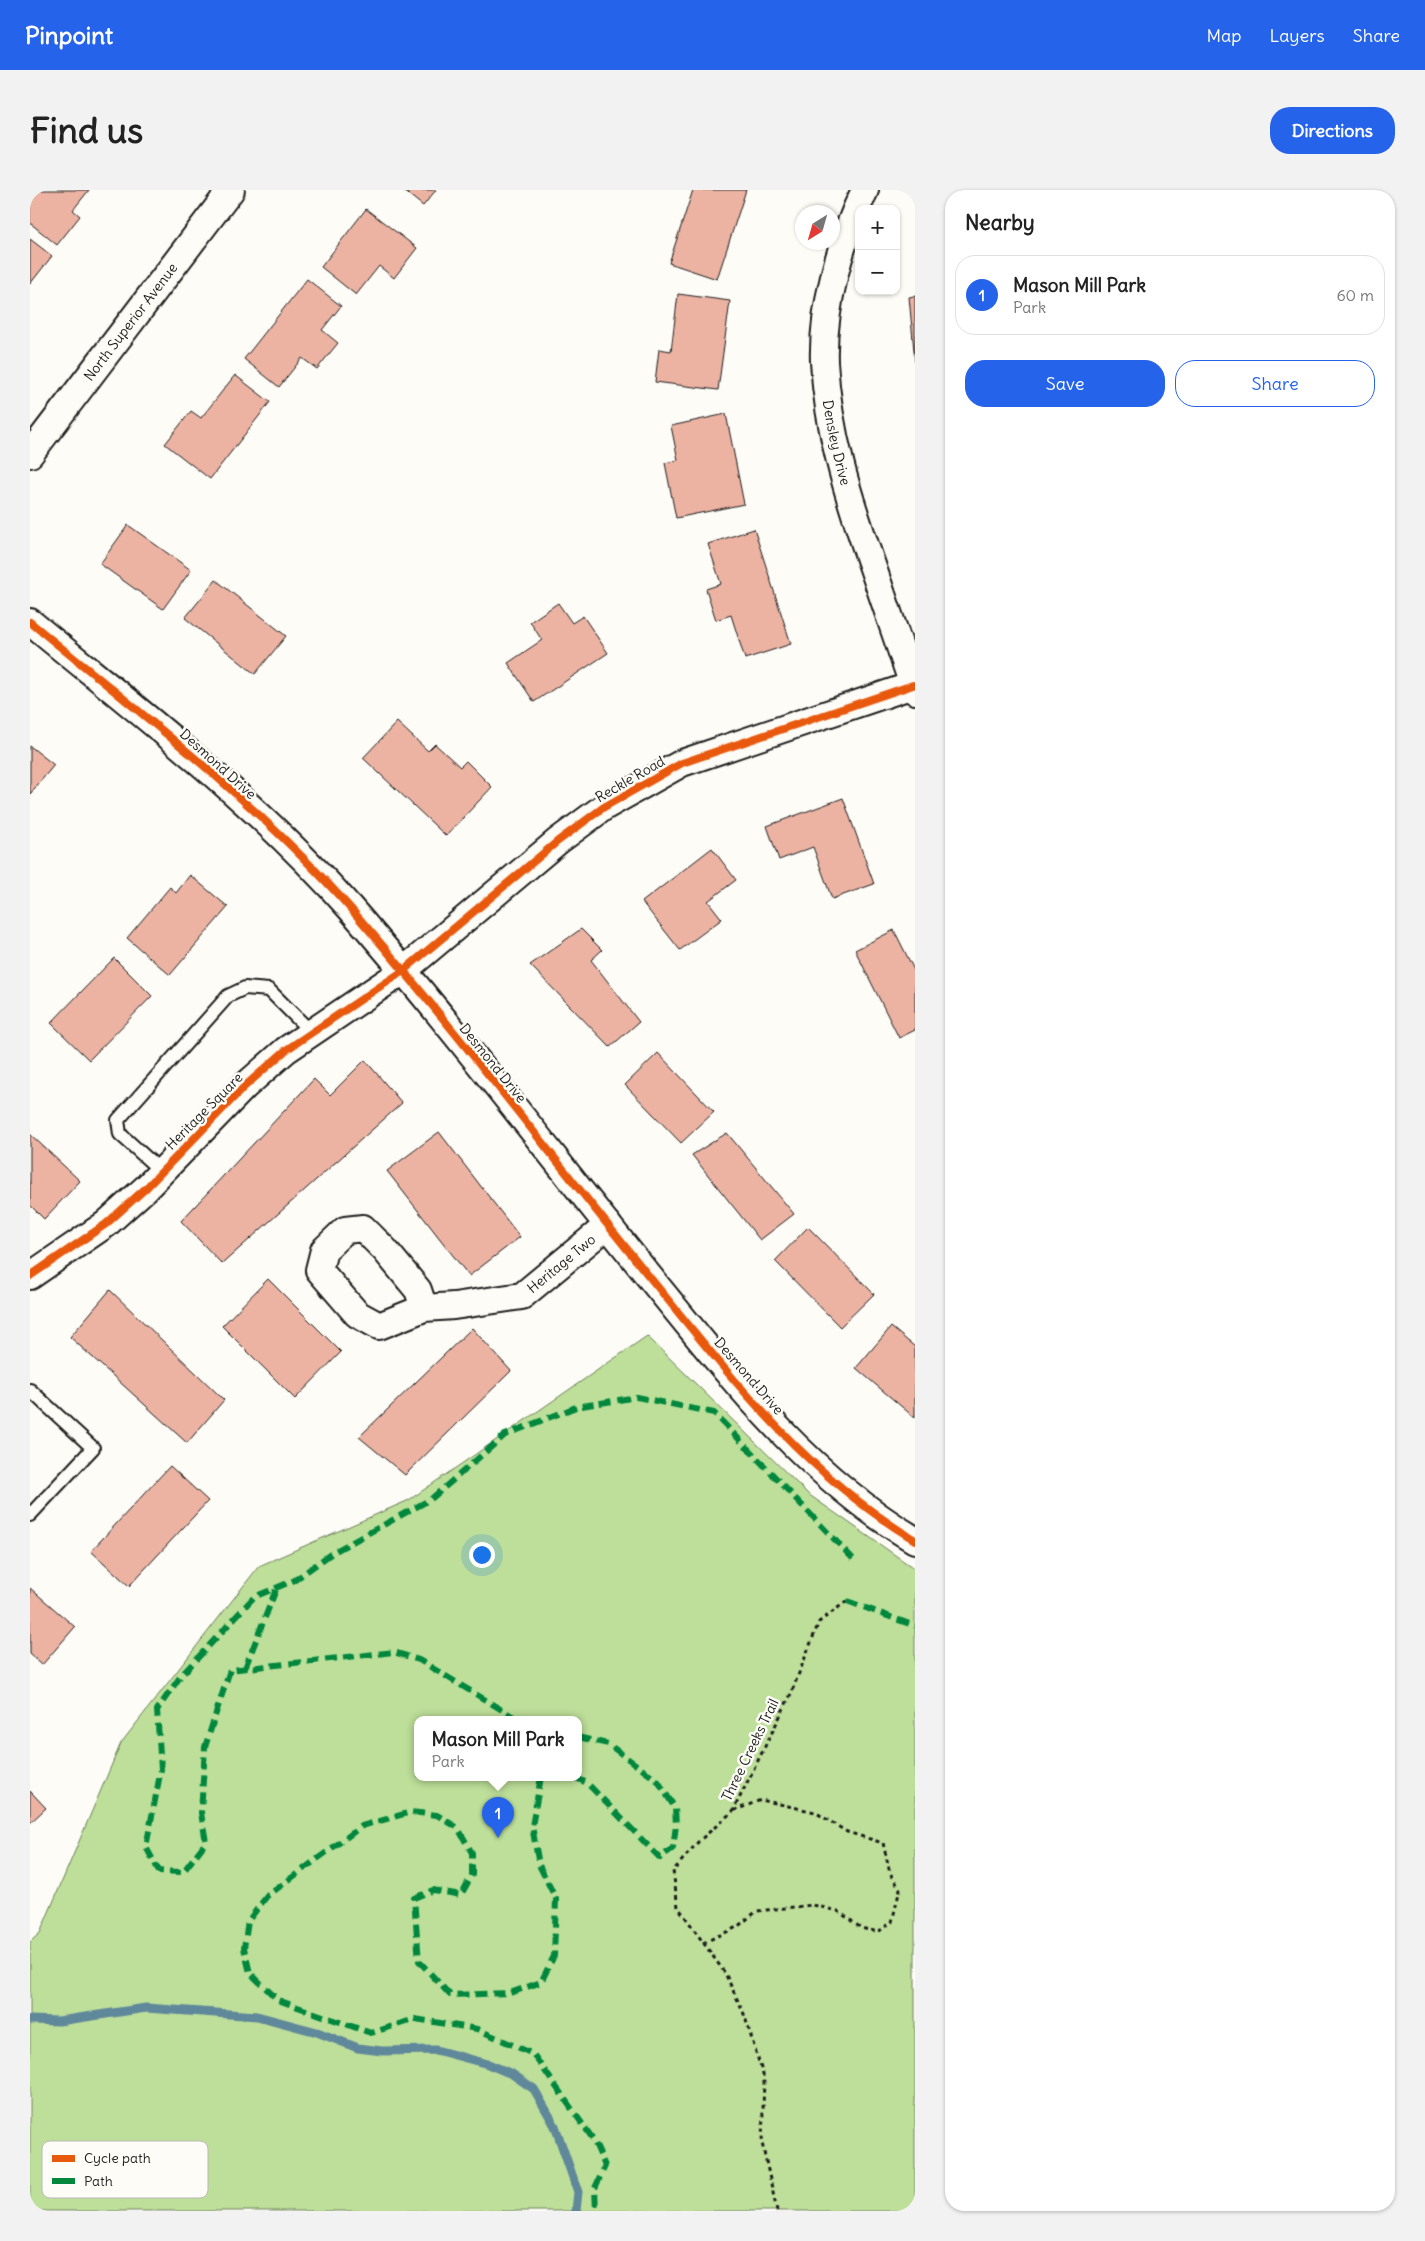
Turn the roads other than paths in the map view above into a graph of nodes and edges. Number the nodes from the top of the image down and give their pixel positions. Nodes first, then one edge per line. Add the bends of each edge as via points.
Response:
1 (231, 190) edge
2 (865, 190) edge
3 (30, 454) edge
4 (30, 622) edge
5 (914, 688) edge
6 (403, 971) junction
7 (312, 1033) junction
8 (162, 1172) junction
9 (608, 1225) junction
10 (30, 1276) edge
11 (424, 1308) dead end
12 (30, 1390) edge
13 (30, 1515) edge
14 (915, 1540) edge

1 - 3 street, North Superior Avenue
2 - 5 street, Densley Drive via 834,278 827,318 824,361 828,402 846,489
4 - 6 street, Desmond Drive via 170,738 283,839 350,908
5 - 6 street, Reckle Road via 682,763 644,783 558,841
6 - 7 street, Heritage Square
6 - 9 street, Desmond Drive
7 - 8 street, Heritage Square via 286,1050 244,1087
7 - 8 lane via 269,990 246,988 228,996 118,1120 120,1134
8 - 10 street, Heritage Square via 106,1224
9 - 11 street, Heritage Two via 522,1296
9 - 14 street, Desmond Drive via 715,1357 782,1432 861,1504
12 - 13 lane via 93,1448

